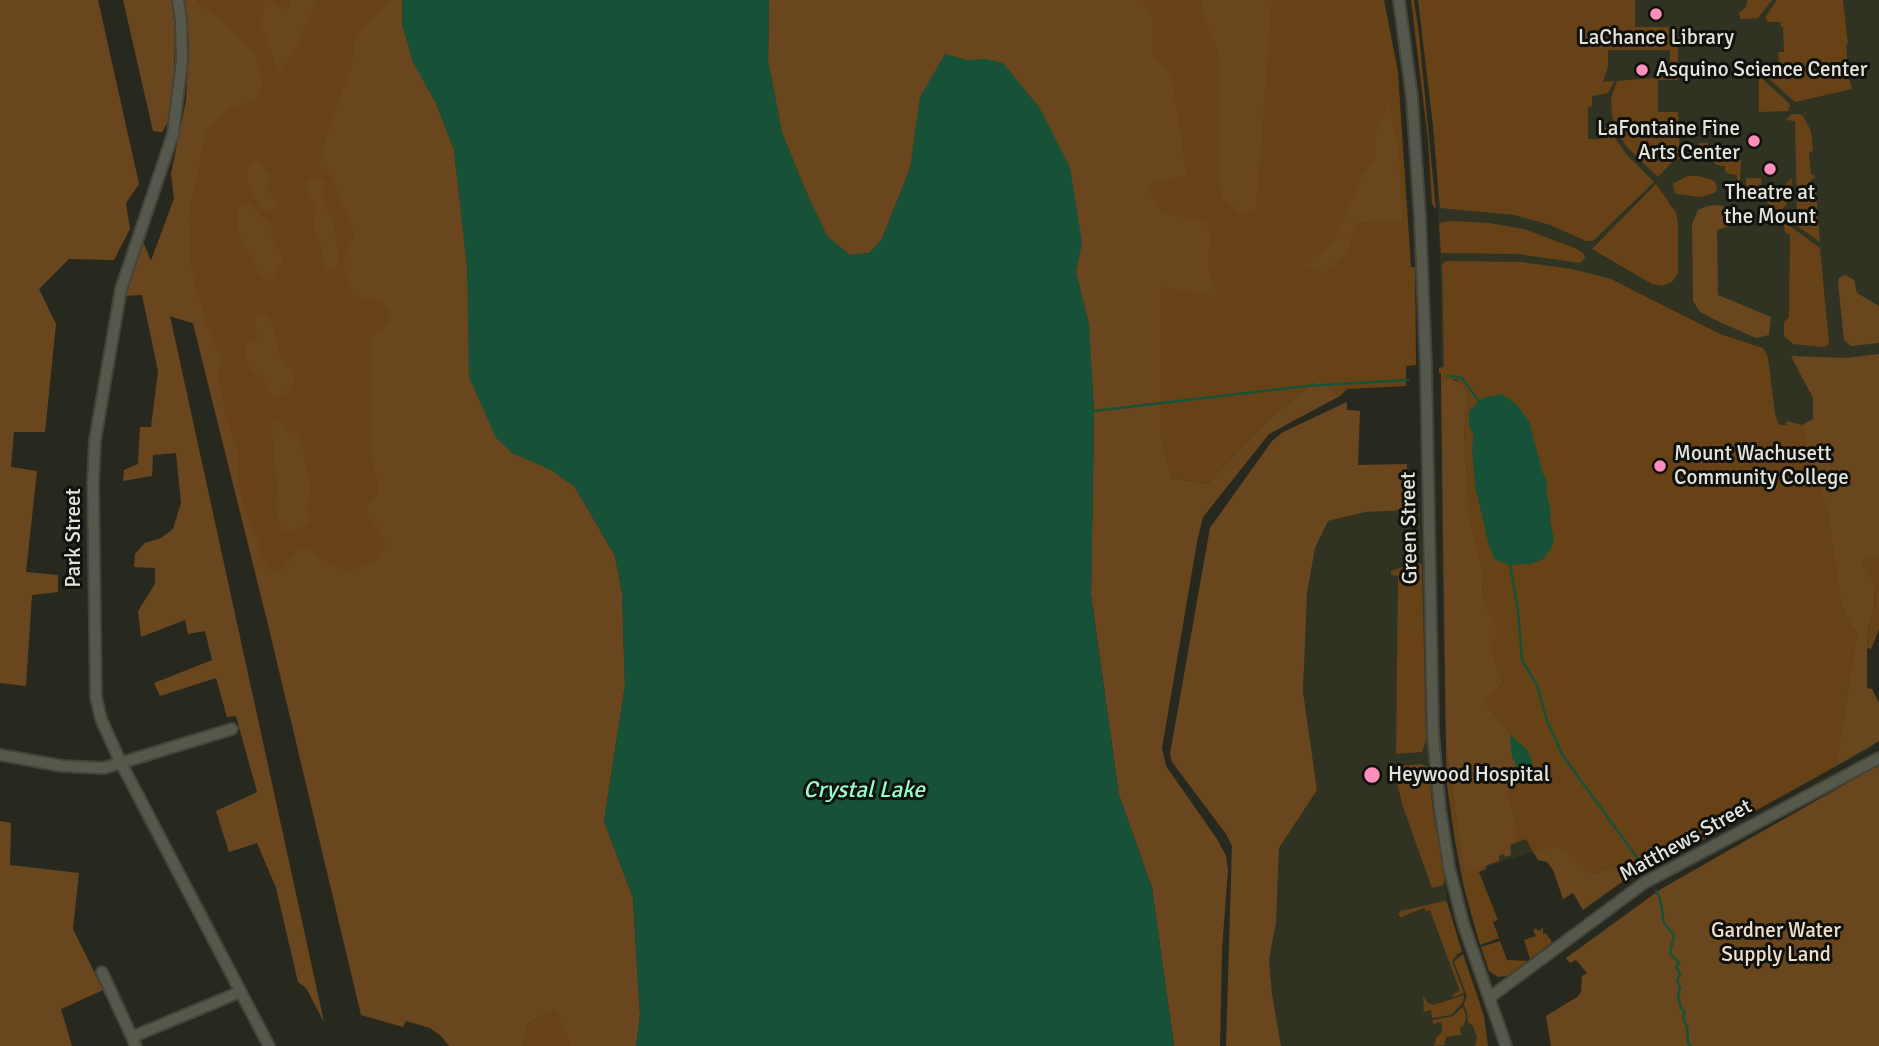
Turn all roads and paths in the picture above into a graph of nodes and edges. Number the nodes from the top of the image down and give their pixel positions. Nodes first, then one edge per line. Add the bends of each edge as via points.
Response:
1 (178, 0) edge
2 (1399, 0) edge
3 (232, 729) dead end
4 (0, 755) edge
5 (1879, 758) edge
6 (122, 764) junction
7 (102, 972) dead end
8 (240, 992) junction
9 (1489, 998) junction
10 (134, 1042) edge
11 (269, 1046) edge
12 (1506, 1046) edge

1 - 6 street, Park Street via 182,61 173,135 121,289 93,456 96,697
2 - 9 street, Green Street via 1420,217 1437,784 1454,888
3 - 6 street
4 - 6 street via 79,768
5 - 9 street, Matthews Street via 1644,883
6 - 8 street, Park Street
7 - 10 street
8 - 10 street
8 - 11 street, Park Street
9 - 12 street, Green Street

